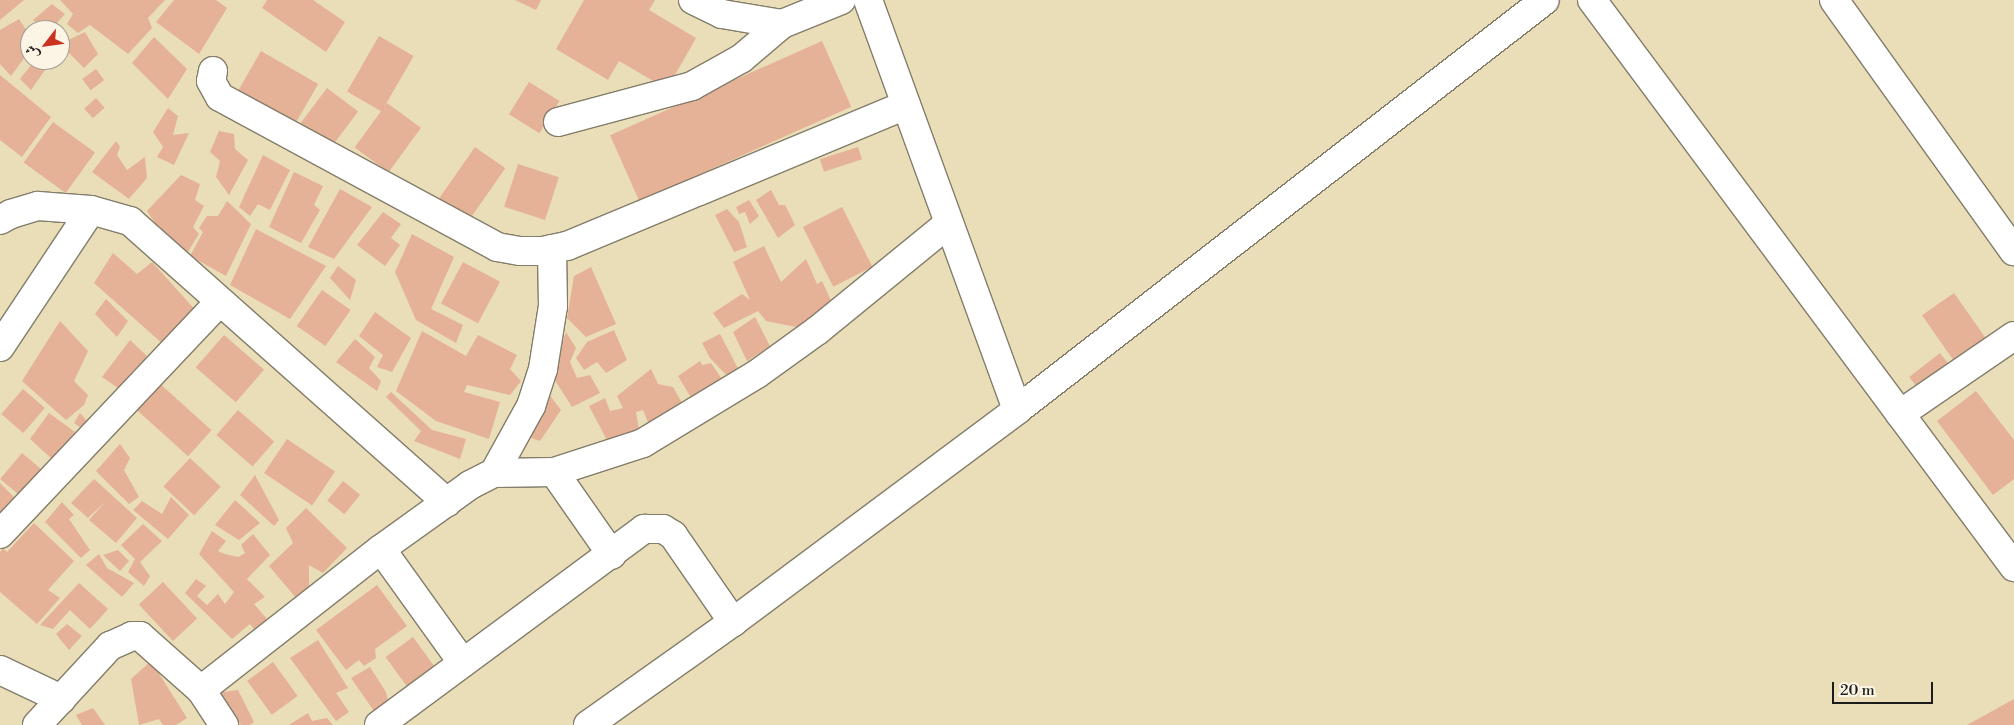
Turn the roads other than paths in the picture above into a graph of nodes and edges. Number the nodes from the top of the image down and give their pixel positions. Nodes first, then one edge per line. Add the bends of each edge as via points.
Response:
1 (693, 0) edge
2 (841, 0) edge
3 (868, 0) edge
4 (1545, 0) edge
5 (1592, 0) edge
6 (1834, 0) edge
7 (782, 24) junction
8 (212, 71) dead end
9 (906, 105) junction
10 (558, 122) dead end
11 (91, 210) junction
12 (0, 220) edge
13 (948, 224) junction
14 (552, 249) junction
15 (2014, 251) edge
16 (220, 301) junction
17 (2014, 336) edge
18 (0, 347) edge
19 (1017, 410) junction
20 (1900, 414) junction
21 (554, 472) junction
22 (494, 474) junction
23 (447, 502) junction
24 (0, 534) edge
25 (381, 549) junction
26 (612, 555) junction
27 (2014, 567) edge
28 (733, 622) junction
29 (463, 663) junction
30 (0, 670) edge
31 (201, 690) junction
32 (60, 699) junction
33 (36, 725) edge
34 (224, 725) edge
35 (379, 725) edge
36 (588, 725) edge

1 - 7 street via 722,14
2 - 7 street
3 - 9 street
4 - 19 street
5 - 20 street
6 - 15 street
7 - 10 street via 742,58 692,86
8 - 14 street via 211,81 220,97 496,247 520,251
9 - 13 street
9 - 14 street
11 - 12 street via 38,206
11 - 16 street via 130,221
11 - 18 street
13 - 19 street
13 - 21 street via 818,330 709,405 643,443
14 - 22 street via 553,306 542,368 527,414
16 - 23 street
16 - 24 street
17 - 20 street
19 - 28 street
20 - 27 street
21 - 22 street
21 - 26 street
22 - 23 street
23 - 25 street
25 - 29 street
25 - 31 street
26 - 28 street via 644,529 654,527 669,532
26 - 29 street
28 - 36 street
29 - 35 street
30 - 32 street
31 - 32 street via 140,636 132,636 110,646
31 - 34 street
32 - 33 street

